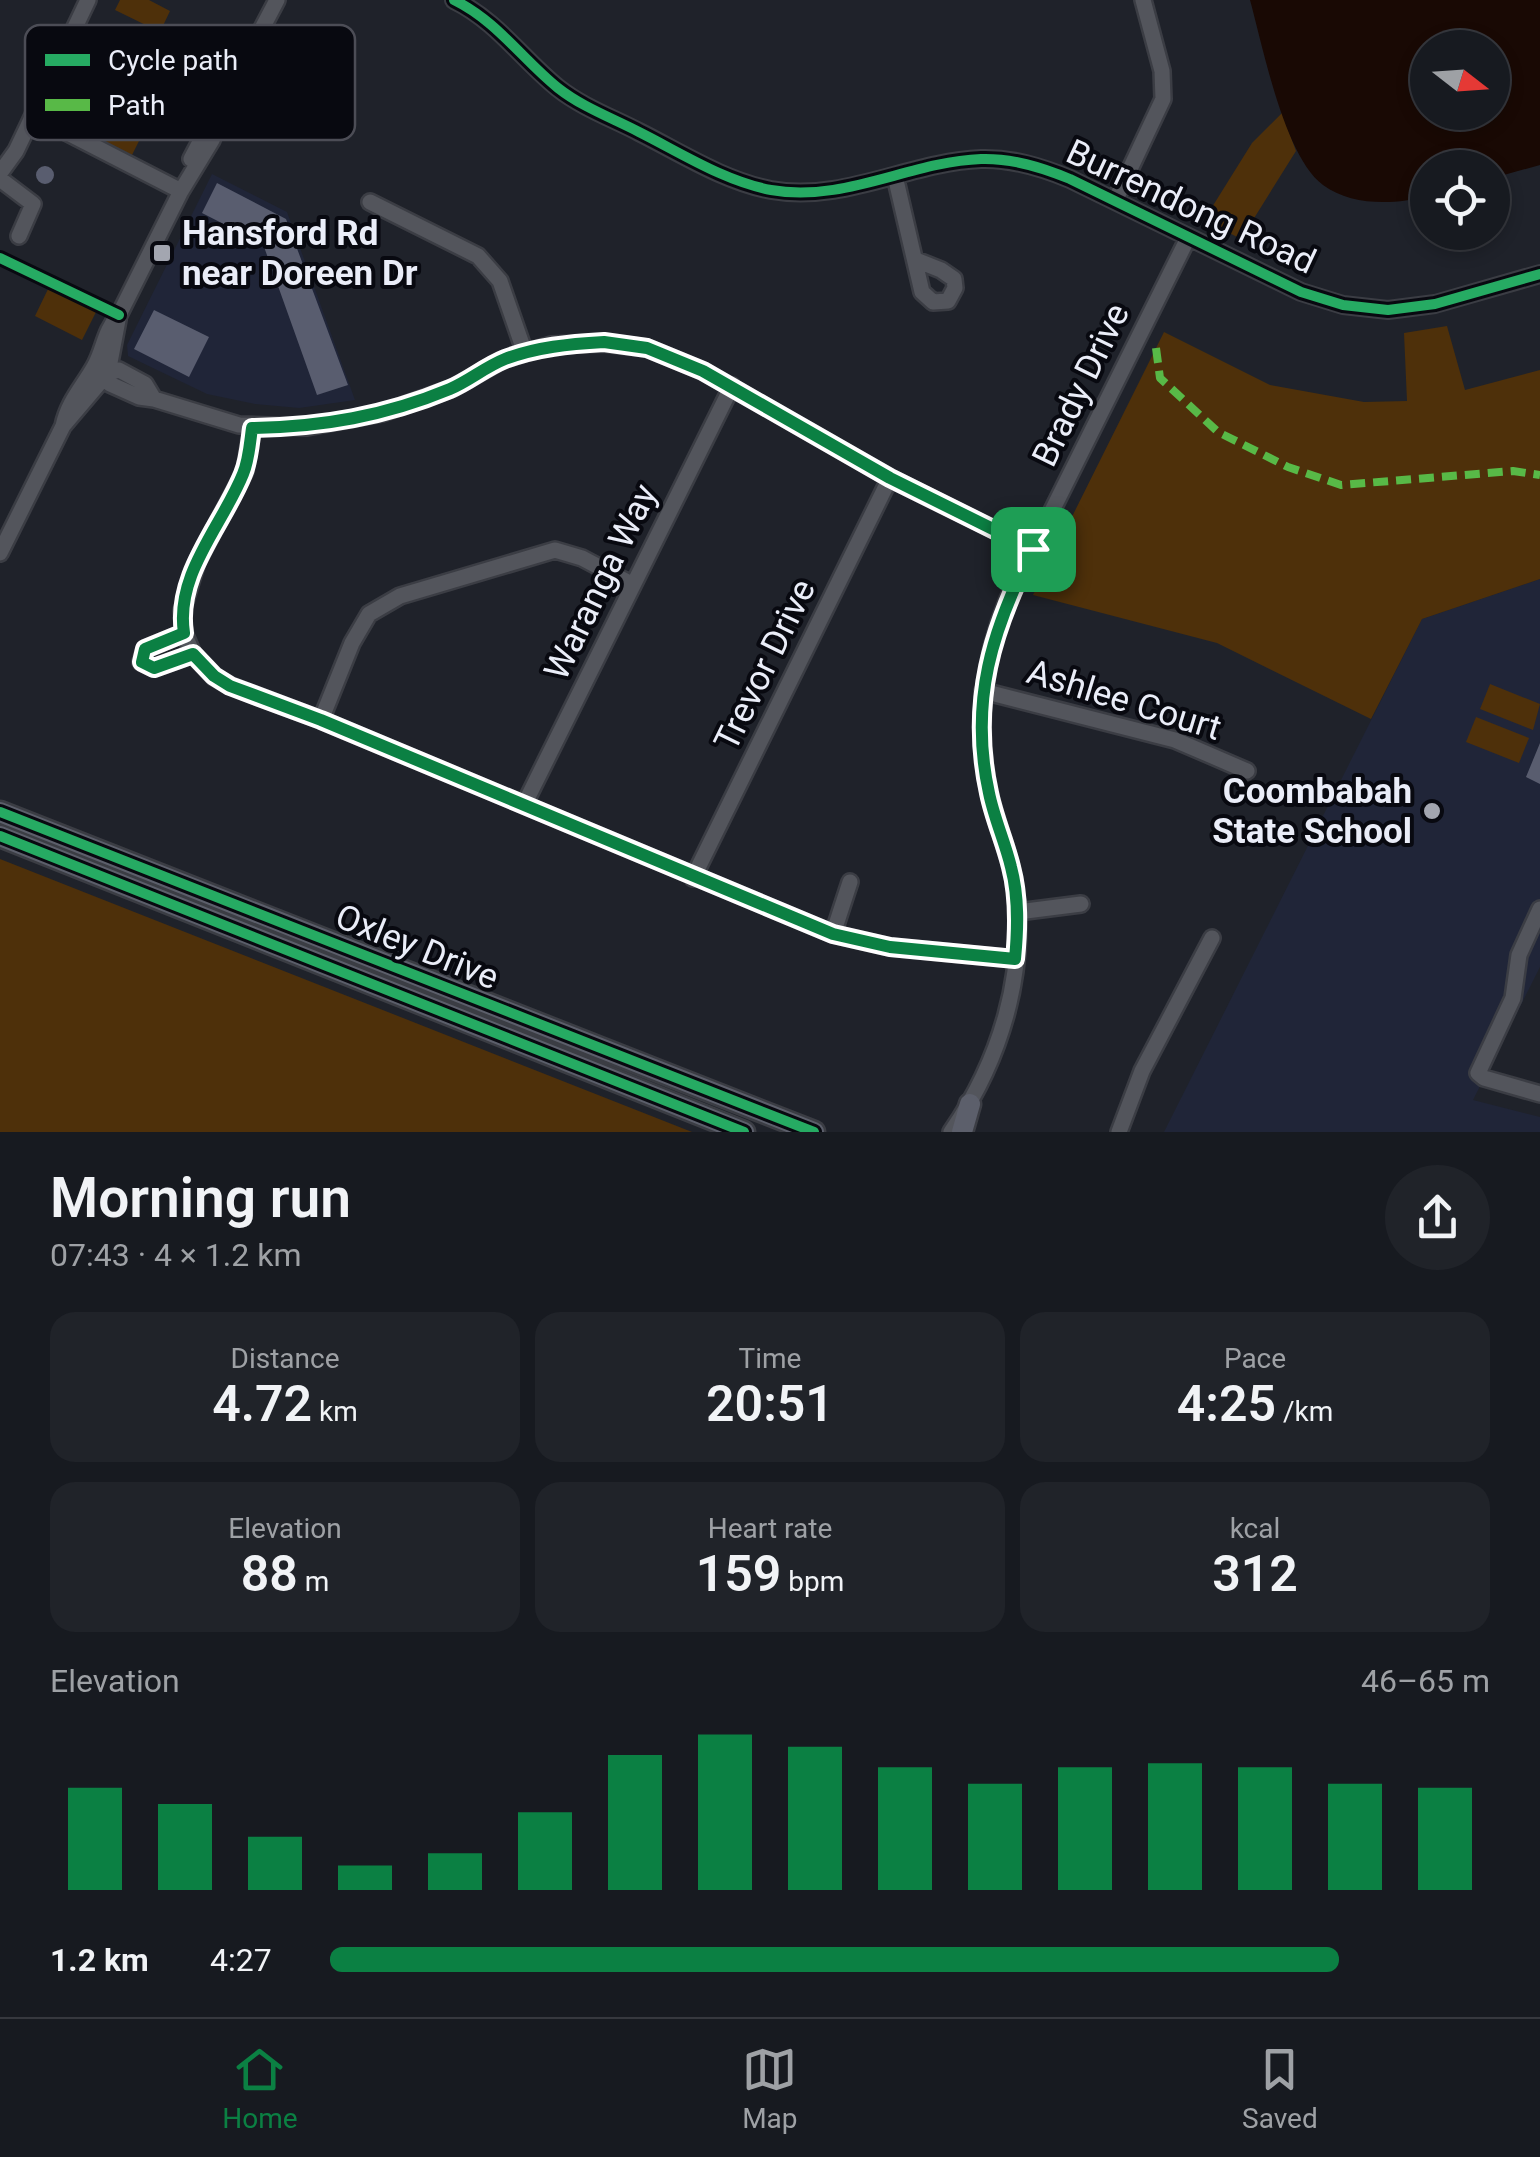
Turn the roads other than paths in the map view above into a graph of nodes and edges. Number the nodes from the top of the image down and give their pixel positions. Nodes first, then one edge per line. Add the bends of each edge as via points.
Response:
1 (88, 0) edge
2 (276, 0) edge
3 (454, 0) edge
4 (1143, 0) edge
5 (478, 5) edge
6 (76, 25) edge
7 (264, 25) edge
8 (25, 131) edge
9 (80, 140) edge
10 (200, 140) edge
11 (0, 176) edge
12 (895, 176) junction
13 (181, 192) junction
14 (1115, 201) junction
15 (370, 202) dead end
16 (19, 236) dead end
17 (1188, 238) junction
18 (916, 260) dead end
19 (1540, 274) edge
20 (525, 353) junction
21 (101, 370) junction
22 (732, 386) junction
23 (252, 428) junction
24 (890, 478) junction
25 (1033, 549) junction
26 (0, 553) edge
27 (633, 585) junction
28 (184, 633) junction
29 (193, 654) junction
30 (983, 691) junction
31 (321, 720) junction
32 (1247, 771) dead end
33 (524, 804) junction
34 (0, 812) edge
35 (0, 836) edge
36 (693, 878) junction
37 (850, 882) dead end
38 (1081, 904) dead end
39 (1540, 909) edge
40 (1018, 912) junction
41 (833, 934) junction
42 (1212, 938) dead end
43 (1015, 959) junction
44 (1540, 1094) edge
45 (970, 1104) junction
46 (756, 1110) junction
47 (744, 1132) edge
48 (788, 1132) edge
49 (814, 1132) edge
50 (951, 1132) edge
51 (962, 1132) edge
52 (1119, 1132) edge

1 - 6 street
2 - 7 street
3 - 5 street, Burrendong Road
4 - 14 street via 1163,98
5 - 12 street, Burrendong Road via 575,100 736,180 806,193
8 - 11 street
9 - 13 street
10 - 13 street
11 - 16 street via 33,204
12 - 14 street, Burrendong Road via 1002,160 1041,167
12 - 18 street
13 - 21 street via 104,336
14 - 17 street, Burrendong Road
15 - 20 street via 478,256 500,281
17 - 19 street, Burrendong Road via 1343,306 1434,304
17 - 25 street, Brady Drive
20 - 22 street via 604,342 647,348
20 - 23 street via 382,413 307,427
21 - 23 street via 119,370 145,384 154,399
21 - 26 street via 72,398
22 - 24 street
22 - 27 street, Waranga Way
23 - 28 street via 245,471 187,588
24 - 25 street
24 - 36 street, Trevor Drive
25 - 30 street, Brady Drive via 998,623
27 - 31 street via 556,550 400,596 369,614
27 - 33 street, Waranga Way
28 - 29 street
28 - 29 street via 145,649 142,662 154,668
29 - 31 street via 230,686
30 - 32 street, Ashlee Court via 1175,740
30 - 40 street, Brady Drive via 985,770
31 - 33 street
33 - 36 street
34 - 46 main road, Oxley Drive
35 - 47 main road, Oxley Drive
36 - 41 street
37 - 41 street
38 - 40 street
39 - 44 street via 1520,956 1513,998 1478,1070 1492,1081
40 - 43 street, Brady Drive
41 - 43 street via 890,947
42 - 52 street via 1142,1071
43 - 45 street, Brady Drive via 1004,1027
45 - 50 street, Brady Drive
45 - 51 main road
46 - 48 main road
46 - 49 main road, Oxley Drive

